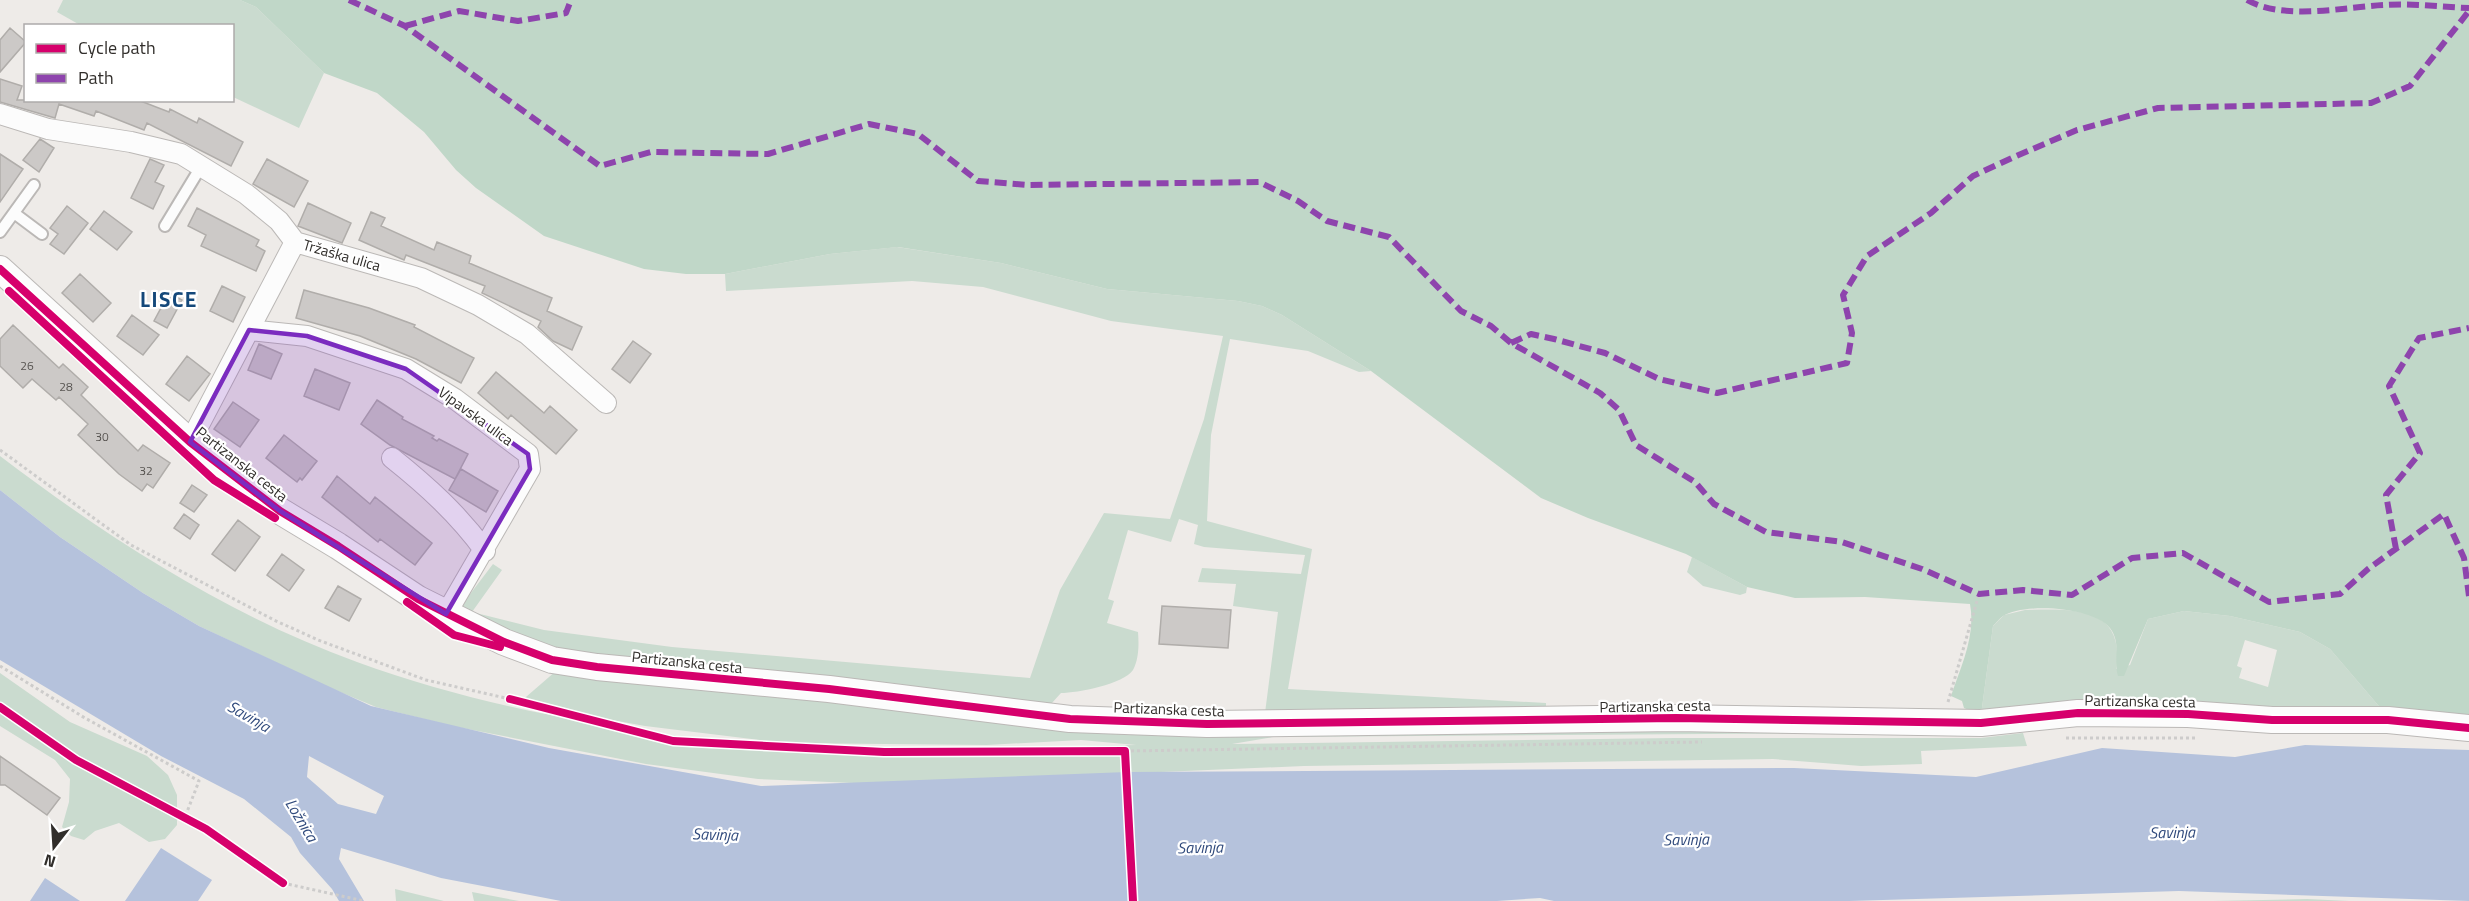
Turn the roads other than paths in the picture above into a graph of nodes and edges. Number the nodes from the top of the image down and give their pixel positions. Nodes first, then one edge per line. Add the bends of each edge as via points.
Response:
1 (0, 114) edge
2 (202, 165) junction
3 (34, 185) dead end
4 (14, 213) junction
5 (165, 226) dead end
6 (0, 232) edge
7 (42, 234) dead end
8 (295, 242) junction
9 (0, 269) edge
10 (249, 330) junction
11 (606, 403) dead end
12 (190, 442) junction
13 (392, 458) dead end
14 (484, 551) junction
15 (446, 614) junction
16 (2469, 728) edge

1 - 2 street, Tržaška ulica via 48,129 181,154
2 - 5 lane
2 - 8 street, Tržaška ulica via 279,221
3 - 4 lane
4 - 6 lane
4 - 7 lane
8 - 10 street
8 - 11 street, Tržaška ulica via 421,278 478,305 527,334
9 - 12 street, Partizanska cesta
10 - 12 street
10 - 14 street, Vipavska ulica via 307,336 406,369 455,399 528,454 530,469
12 - 15 street, Partizanska cesta via 280,511
13 - 14 street via 464,522
14 - 15 street, Vipavska ulica
15 - 16 street, Partizanska cesta via 552,660 1070,719 1207,724 1676,718 1981,723 2100,713 2388,720

